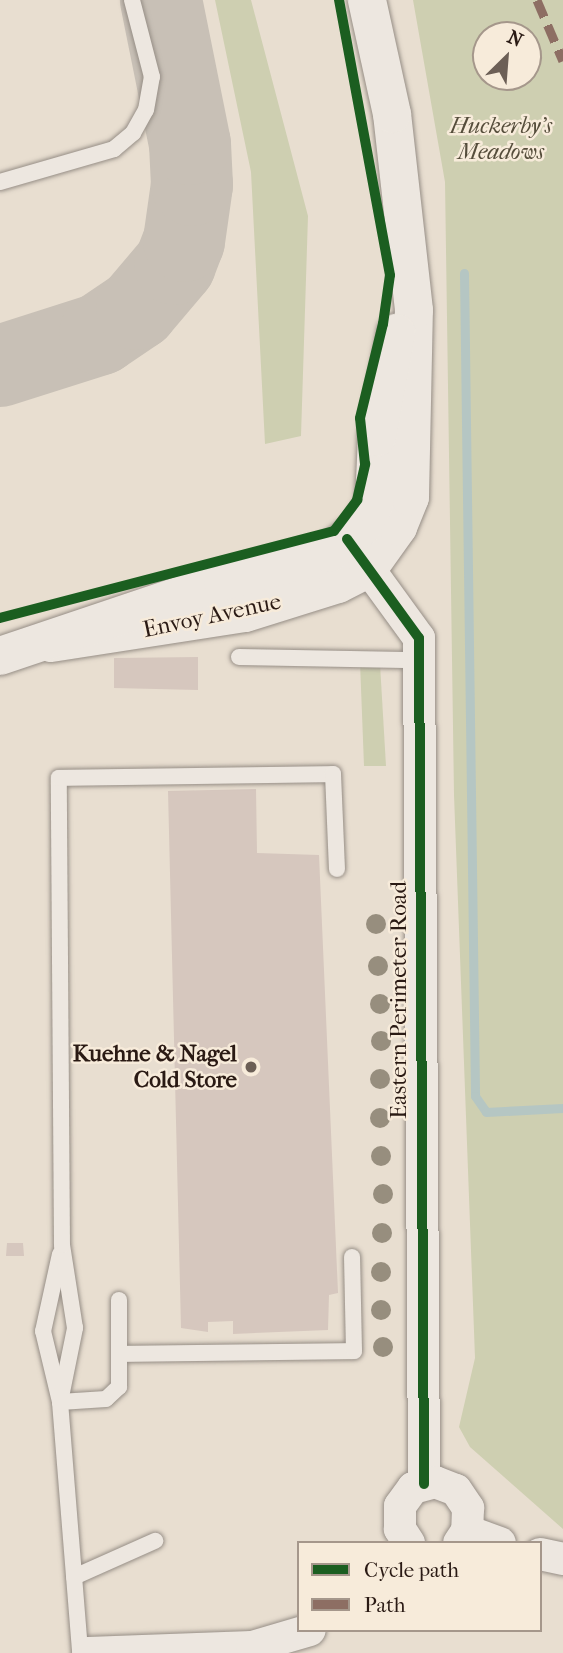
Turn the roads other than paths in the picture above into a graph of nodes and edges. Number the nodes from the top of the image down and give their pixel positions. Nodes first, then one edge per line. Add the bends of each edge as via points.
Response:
1 (132, 0) edge
2 (367, 0) edge
3 (0, 182) edge
4 (358, 554) junction
5 (0, 656) edge
6 (239, 657) dead end
7 (419, 660) junction
8 (337, 869) dead end
9 (62, 1245) junction
10 (352, 1257) dead end
11 (120, 1300) dead end
12 (122, 1354) junction
13 (60, 1402) junction
14 (424, 1484) junction
15 (400, 1506) junction
16 (463, 1537) edge
17 (155, 1541) dead end
18 (383, 1541) edge
19 (408, 1541) edge
20 (488, 1541) edge
21 (542, 1554) edge
22 (563, 1559) edge
23 (74, 1577) junction
24 (303, 1632) edge
25 (80, 1653) edge
26 (88, 1653) edge

1 - 3 lane via 152,77 146,110 133,133 114,149
2 - 4 street via 392,114 414,310 410,497 398,527
4 - 5 street, Envoy Avenue via 338,584 245,613 51,643
4 - 7 street, Eastern Perimeter Road via 419,638
6 - 7 lane
7 - 14 street, Eastern Perimeter Road
8 - 9 lane via 333,774 59,778
9 - 13 lane via 75,1328
9 - 13 lane via 43,1331
10 - 12 lane via 354,1351
11 - 12 lane
12 - 13 lane via 119,1387 106,1399
13 - 23 lane
14 - 15 street via 413,1488
14 - 16 street via 446,1484 456,1490 468,1508
15 - 18 street
15 - 19 street via 400,1529
16 - 20 street
17 - 23 lane
21 - 22 street
23 - 25 lane
24 - 26 street via 253,1647

